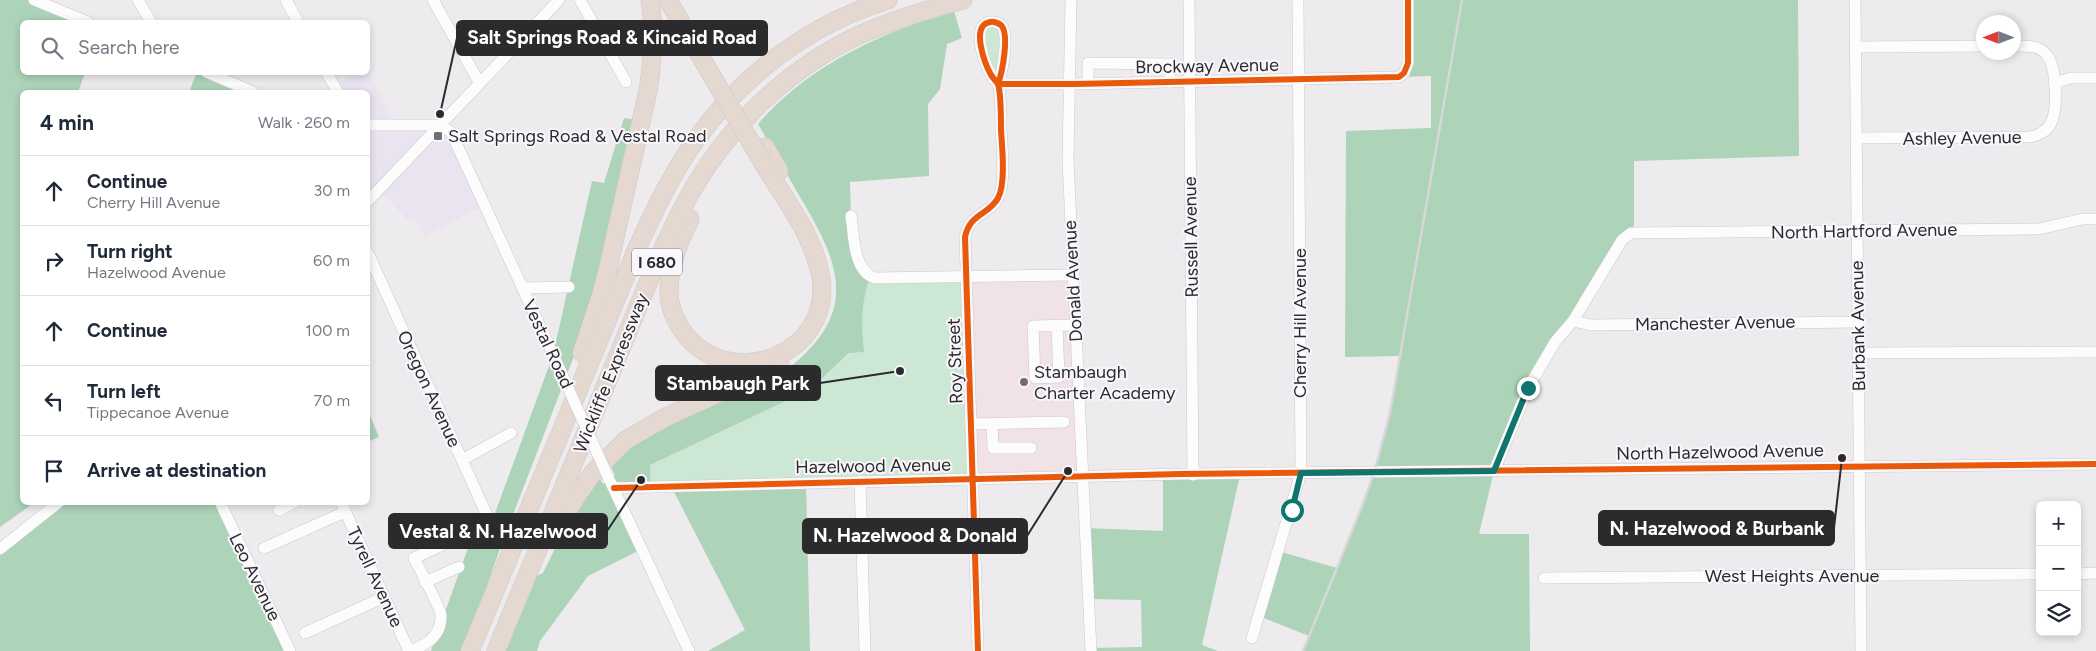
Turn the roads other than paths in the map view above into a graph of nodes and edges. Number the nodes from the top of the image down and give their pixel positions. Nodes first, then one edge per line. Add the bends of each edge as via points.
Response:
1 (34, 0) edge
2 (138, 0) edge
3 (286, 0) edge
4 (433, 0) edge
5 (559, 0) edge
6 (580, 0) edge
7 (650, 0) edge
8 (668, 0) edge
9 (679, 0) edge
10 (888, 0) edge
11 (963, 0) edge
12 (1071, 0) edge
13 (1188, 0) edge
14 (1298, 0) edge
15 (1408, 0) edge
16 (1855, 0) edge
17 (916, 14) junction
18 (83, 20) edge
19 (149, 20) edge
20 (297, 20) edge
21 (1976, 46) edge
22 (1856, 47) junction
23 (2021, 47) edge
24 (713, 68) junction
25 (213, 75) edge
26 (328, 75) edge
27 (2096, 78) edge
28 (1298, 79) junction
29 (480, 82) junction
30 (626, 82) dead end
31 (1170, 82) junction
32 (1189, 82) junction
33 (2054, 83) junction
34 (998, 84) junction
35 (1088, 84) junction
36 (1070, 85) junction
37 (248, 90) edge
38 (337, 90) edge
39 (370, 125) edge
40 (439, 125) junction
41 (1857, 138) junction
42 (764, 155) junction
43 (370, 199) edge
44 (851, 216) dead end
45 (2096, 219) edge
46 (1858, 230) junction
47 (370, 258) edge
48 (1073, 275) junction
49 (967, 277) junction
50 (570, 287) dead end
51 (522, 288) junction
52 (1573, 321) junction
53 (1858, 322) junction
54 (1058, 325) junction
55 (1075, 325) junction
56 (2096, 352) edge
57 (1859, 353) junction
58 (1064, 422) dead end
59 (972, 424) junction
60 (992, 424) junction
61 (511, 433) dead end
62 (1031, 448) dead end
63 (462, 460) junction
64 (2096, 464) edge
65 (1860, 465) junction
66 (1494, 471) junction
67 (1301, 473) junction
68 (1374, 473) joint
69 (1193, 474) junction
70 (1082, 477) junction
71 (974, 478) junction
72 (860, 481) junction
73 (612, 484) junction
74 (532, 504) junction
75 (55, 505) edge
76 (221, 505) edge
77 (289, 505) edge
78 (343, 507) edge
79 (279, 510) dead end
80 (491, 524) dead end
81 (464, 535) dead end
82 (0, 548) edge
83 (264, 548) dead end
84 (458, 567) dead end
85 (2096, 573) edge
86 (2036, 574) edge
87 (2081, 574) edge
88 (1860, 575) junction
89 (1544, 578) dead end
90 (525, 580) junction
91 (425, 582) junction
92 (384, 597) junction
93 (305, 633) dead end
94 (1252, 638) dead end
95 (290, 651) edge
96 (410, 651) edge
97 (470, 651) edge
98 (496, 651) edge
99 (689, 651) edge
100 (865, 651) edge
101 (978, 651) edge
102 (1091, 651) edge
103 (1861, 651) edge

1 - 18 street
2 - 19 street
3 - 20 street
4 - 29 street
5 - 29 street
6 - 30 street
7 - 74 highway via 654,40 652,69 604,286 556,422
8 - 24 highway
9 - 24 highway
10 - 74 highway, Wickliffe Expressway / I 680 via 836,20 790,47 749,80 694,142 660,198 636,251
11 - 17 highway, Wickliffe Expressway / I 680
12 - 36 street, Donald Avenue
13 - 32 street, Russell Avenue
14 - 28 street, Cherry Hill Avenue
15 - 28 street, Brockway Avenue via 1406,71 1399,76
16 - 22 street, Burbank Avenue
17 - 42 highway via 829,60 781,94 755,118 738,140 718,167 694,211 672,265 669,294 673,311 684,333 698,347 716,358 733,362 760,362 790,348 811,326 820,300 821,279 812,248
17 - 90 highway, Wickliffe Expressway / I 680 via 859,35 800,70 751,111 714,156 686,202 657,261
21 - 22 street
22 - 41 street, Burbank Avenue
23 - 33 street, Ashley Avenue via 2037,48 2047,55 2054,67
24 - 42 highway
25 - 37 street
26 - 38 street
27 - 33 street via 2072,78
28 - 32 street, Brockway Avenue
28 - 67 street, Cherry Hill Avenue
29 - 40 street
31 - 32 street, Brockway Avenue
31 - 35 street, Brockway Avenue
31 - 35 street via 1170,64 1088,64
32 - 69 street, Russell Avenue
33 - 41 street, Ashley Avenue via 2051,122 2044,132 2034,136
34 - 34 street, Roy Street via 1005,33 998,23 989,22 980,28 979,36 987,64
34 - 36 street, Brockway Avenue
34 - 49 street, Roy Street via 1000,193 997,200 967,229
35 - 36 street, Brockway Avenue
36 - 48 street, Donald Avenue via 1068,160
39 - 40 street
40 - 43 street
40 - 51 street, Vestal Road via 451,132
41 - 46 street, Burbank Avenue
42 - 90 highway via 816,233 826,257 831,293 819,329 804,349 789,360 652,423 618,447 576,497 537,569
44 - 49 street via 858,259 870,277
45 - 46 street, North Hartford Avenue via 2039,229
46 - 52 street, North Hartford Avenue via 1630,233 1622,240
46 - 53 street, Burbank Avenue
47 - 63 street, Oregon Avenue
48 - 49 street
48 - 55 street, Donald Avenue
49 - 59 street, Roy Street
50 - 51 street
51 - 73 street, Vestal Road, bridge
52 - 53 street, Manchester Avenue via 1591,325
52 - 66 street via 1555,342 1528,388
53 - 57 street, Burbank Avenue
54 - 54 street via 1033,326 1035,378 1059,378
54 - 55 street
55 - 70 street, Donald Avenue
56 - 57 street
57 - 65 street, Burbank Avenue
58 - 60 street
59 - 60 street
59 - 71 street, Roy Street
60 - 62 street via 993,448
61 - 63 street
63 - 80 street, Oregon Avenue
64 - 65 street, North Hazelwood Avenue
65 - 66 street, North Hazelwood Avenue
65 - 88 street, Burbank Avenue
66 - 68 street, North Hazelwood Avenue
67 - 68 street, Hazelwood Avenue
67 - 69 street, Hazelwood Avenue
67 - 94 street, Cherry Hill Avenue
69 - 70 street, Hazelwood Avenue
70 - 71 street, Hazelwood Avenue
70 - 102 street, Donald Avenue
71 - 72 street, Hazelwood Avenue
71 - 101 street, Roy Street
72 - 73 street, Hazelwood Avenue
72 - 100 street
73 - 99 street, Vestal Road
74 - 97 highway, Wickliffe Expressway / I 680
75 - 82 street
76 - 95 street, Leo Avenue
77 - 79 street
78 - 83 street
78 - 92 street, Tyrell Avenue
81 - 91 street via 414,558
84 - 91 street
85 - 87 street
86 - 88 street, West Heights Avenue
88 - 89 street, West Heights Avenue
88 - 103 street, Burbank Avenue
90 - 98 highway, Wickliffe Expressway / I 680
91 - 96 street via 441,614 439,625 435,637 423,647
92 - 93 street
92 - 96 street, Tyrell Avenue

